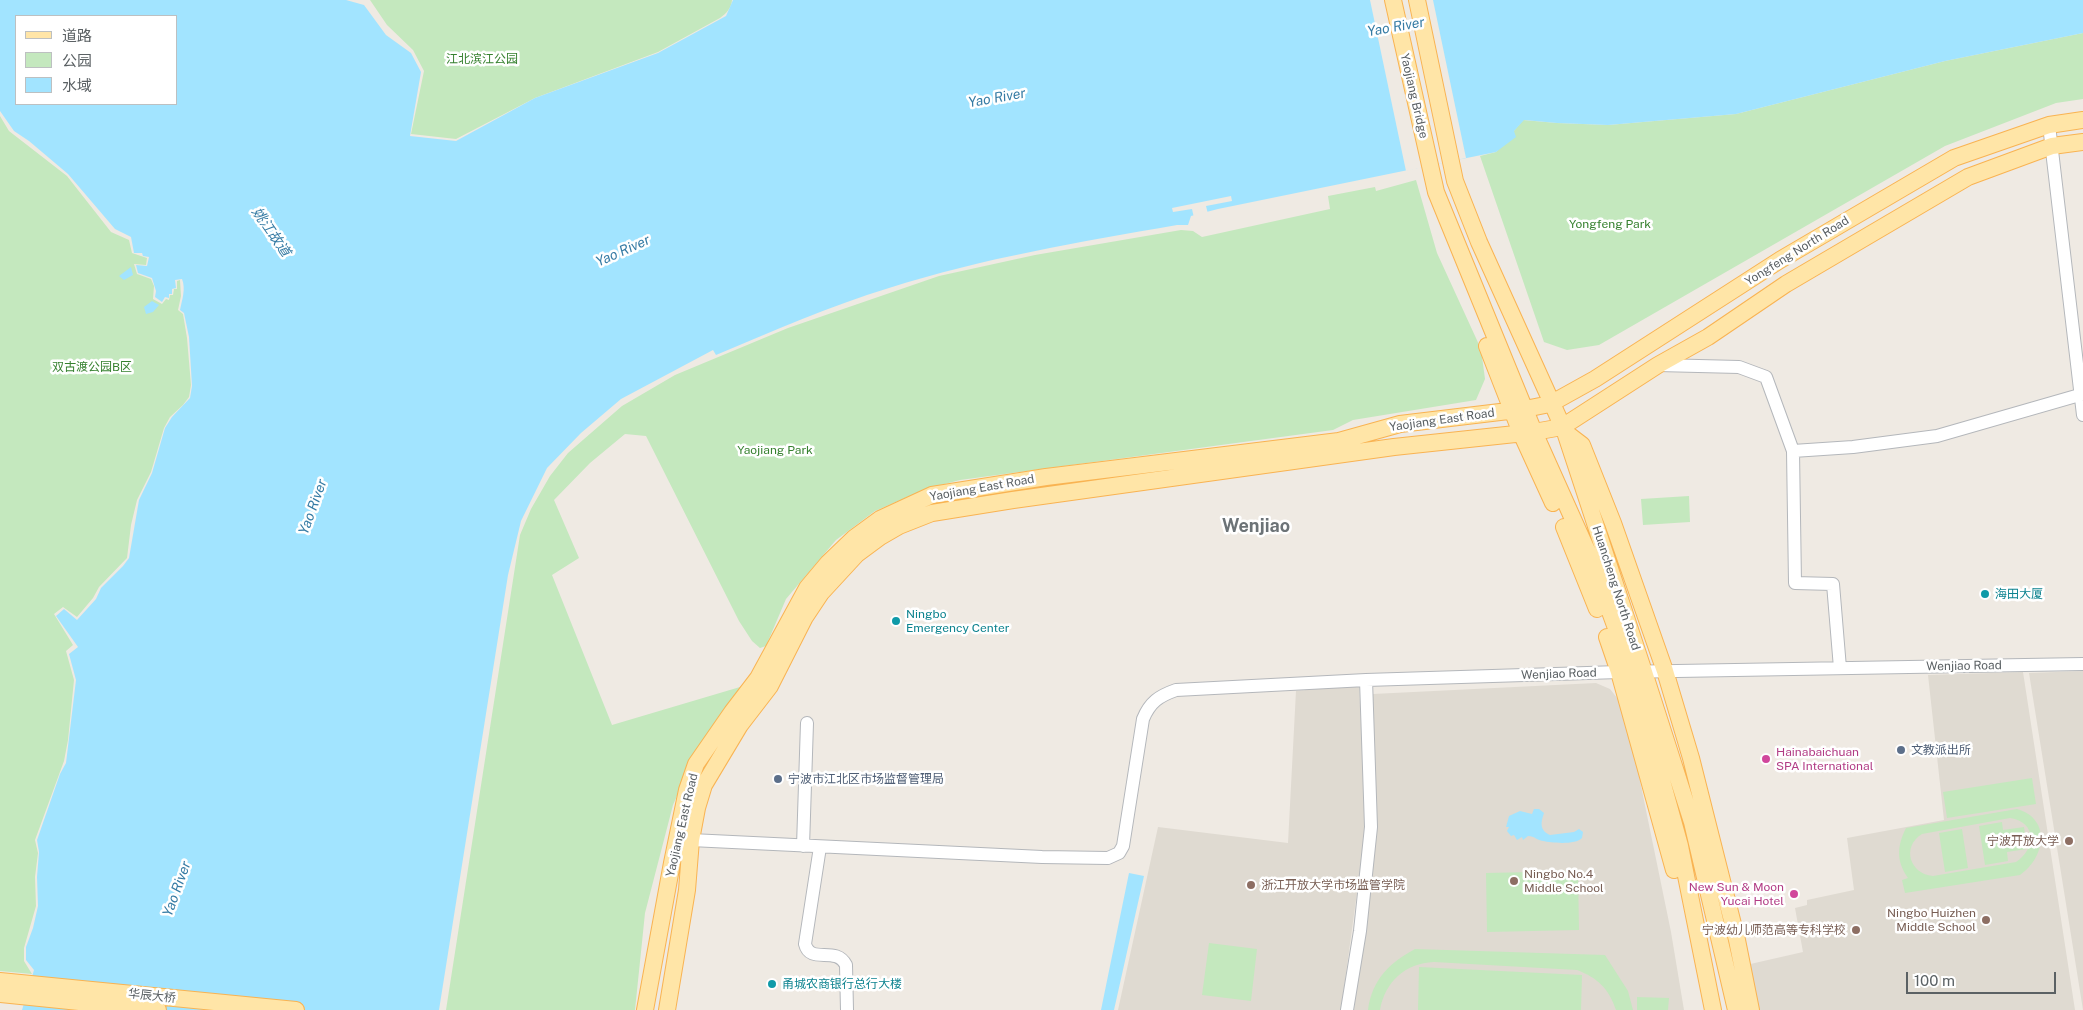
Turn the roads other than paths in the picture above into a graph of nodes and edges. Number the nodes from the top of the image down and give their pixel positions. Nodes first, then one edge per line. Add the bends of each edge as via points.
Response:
1 (1393, 0) edge
2 (1416, 0) edge
3 (2083, 120) edge
4 (2049, 125) junction
5 (2083, 142) edge
6 (2052, 146) junction
7 (1454, 181) joint
8 (1436, 192) joint
9 (1658, 365) junction
10 (2082, 394) edge
11 (1550, 404) junction
12 (1518, 410) junction
13 (2083, 415) edge
14 (1563, 430) junction
15 (1528, 433) junction
16 (1793, 451) junction
17 (2083, 664) edge
18 (1840, 668) junction
19 (1665, 671) junction
20 (1632, 672) junction
21 (1366, 680) junction
22 (807, 723) dead end
23 (691, 840) junction
24 (803, 846) junction
25 (820, 847) junction
26 (3, 988) edge
27 (158, 1010) edge
28 (296, 1010) edge
29 (645, 1010) edge
30 (667, 1010) edge
31 (847, 1010) edge
32 (1347, 1010) edge
33 (1703, 1010) edge
34 (1713, 1010) edge
35 (1736, 1010) edge
36 (1751, 1010) edge

1 - 8 main road, Yaojiang Bridge
2 - 7 main road, Yaojiang Bridge
3 - 4 main road, Yongfeng North Road
4 - 6 street
4 - 11 main road, Yongfeng North Road via 1954,158 1780,260 1595,379
5 - 6 main road, Yongfeng North Road
6 - 9 main road, Yongfeng North Road via 1968,177 1786,284 1708,337
6 - 10 street
7 - 11 main road, Huancheng North Road
8 - 12 main road, Huancheng North Road
9 - 14 main road, Yongfeng North Road
9 - 16 street via 1739,367 1766,378
10 - 13 street
10 - 16 street via 1937,436
11 - 12 main road, Yongfeng North Road
11 - 14 main road, Huancheng North Road
12 - 15 main road, Huancheng North Road
12 - 29 main road, Yaojiang East Road via 1400,424 1339,441 932,494 880,519 854,538 807,588 758,678 696,764 687,790
14 - 15 main road, Yongfeng North Road
14 - 19 main road via 1582,445
14 - 20 main road, Huancheng North Road
15 - 20 main road, Huancheng North Road via 1590,557
15 - 23 main road, Yaojiang East Road via 1394,447 1013,500 932,513 899,526 857,554 821,593 770,686 740,726 704,785
16 - 18 street via 1795,584 1834,584
17 - 18 street, Wenjiao Road
18 - 19 street, Wenjiao Road
19 - 20 street, Wenjiao Road
19 - 36 main road via 1691,758 1737,940
20 - 21 street, Wenjiao Road
20 - 33 main road
20 - 34 main road, Huancheng North Road via 1680,846
20 - 35 main road, Huancheng North Road via 1692,822
21 - 25 street, Wenjiao Road via 1176,690 1161,695 1148,706 1143,719 1123,846 1119,853 1108,858
21 - 32 street via 1371,827 1360,931
22 - 24 street
23 - 24 street, Wenjiao Road
23 - 30 main road, Yaojiang East Road via 687,890
24 - 25 street, Wenjiao Road
25 - 31 street via 805,944 810,954 843,959 846,965
26 - 27 main road
26 - 28 main road, 华辰大桥

